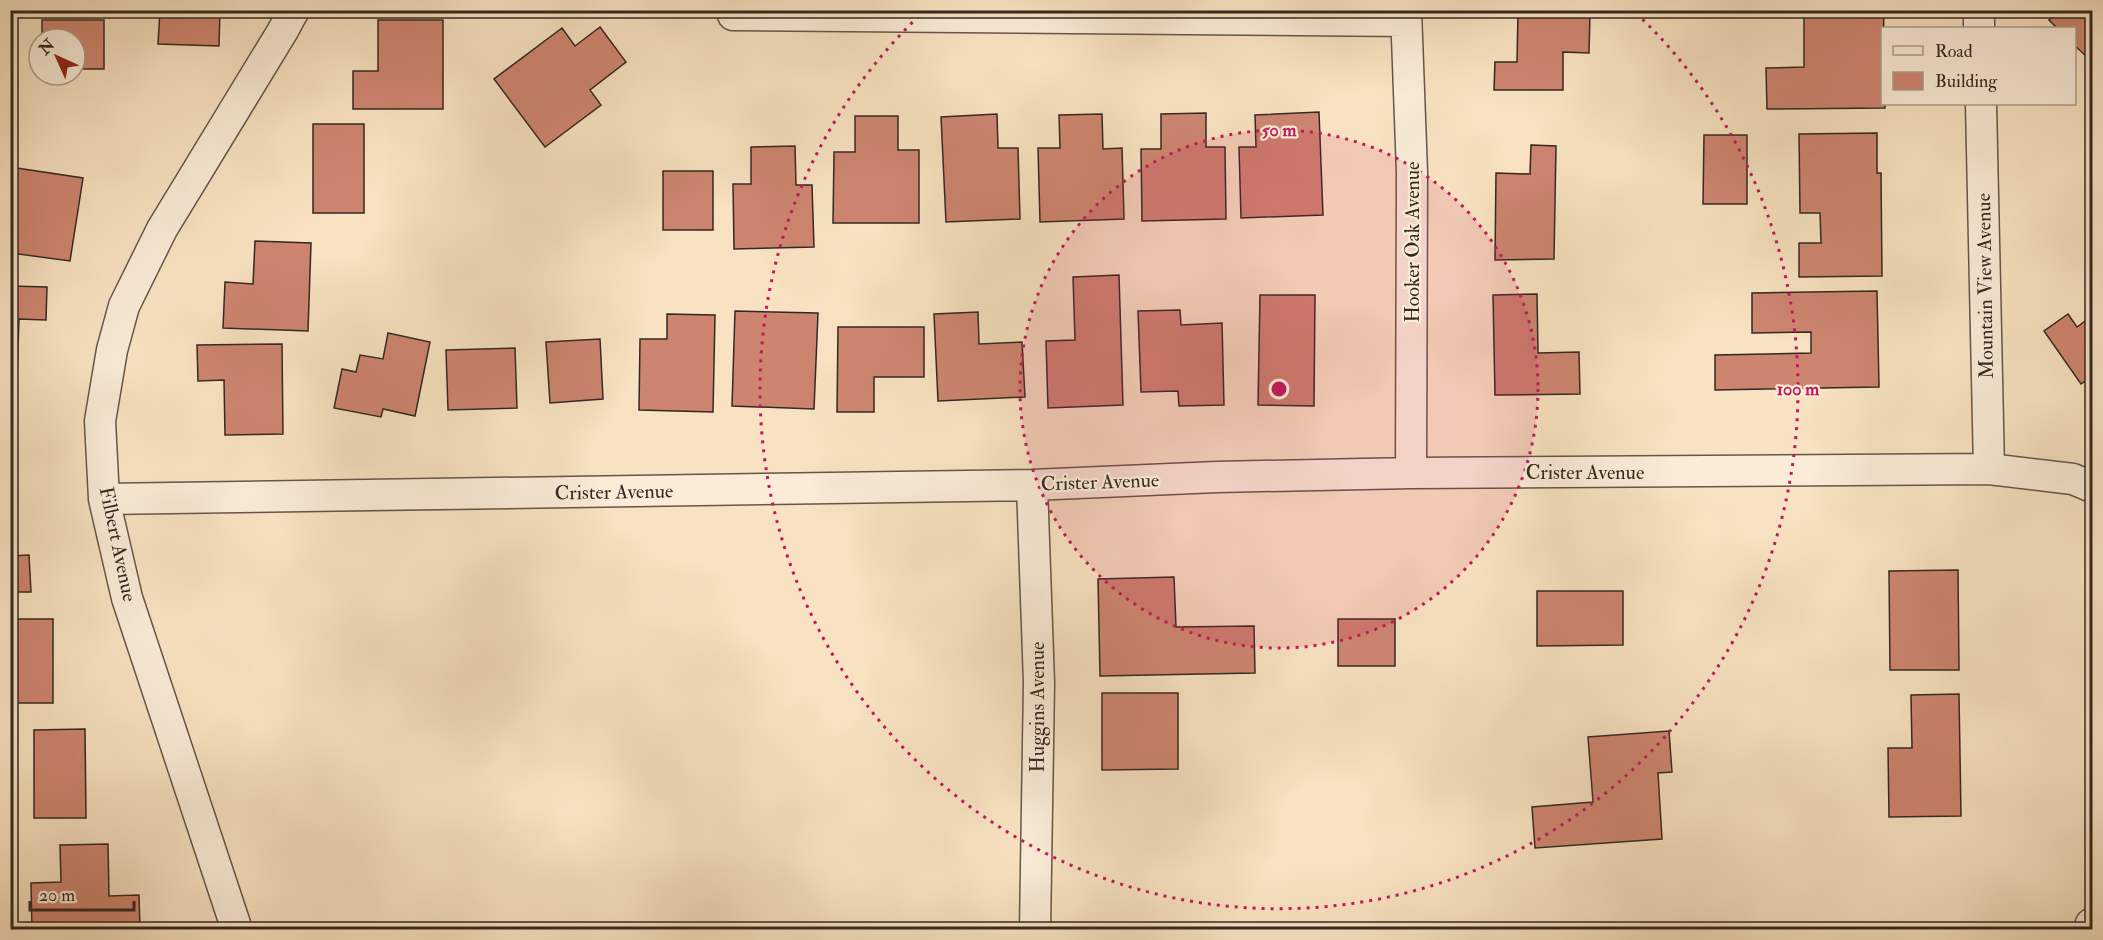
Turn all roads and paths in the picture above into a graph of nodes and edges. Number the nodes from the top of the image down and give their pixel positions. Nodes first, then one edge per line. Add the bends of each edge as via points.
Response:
1 (294, 10) edge
2 (734, 10) edge
3 (1979, 10) edge
4 (1406, 16) edge
5 (1979, 27) edge
6 (1981, 105) edge
7 (1989, 469) junction
8 (1411, 473) junction
9 (1032, 485) junction
10 (2092, 487) edge
11 (104, 499) junction
12 (2092, 925) edge
13 (237, 930) edge
14 (1035, 930) edge
15 (2092, 930) edge

1 - 11 street, Filbert Avenue via 162,229 124,306 100,421
2 - 4 street via 734,15
3 - 5 street
4 - 8 street, Hooker Oak Avenue via 1412,173
6 - 7 street, Mountain View Avenue
7 - 8 street, Crister Avenue
7 - 10 street, Crister Avenue via 2073,479
8 - 9 street, Crister Avenue
9 - 11 street, Crister Avenue
9 - 14 street, Huggins Avenue via 1039,683
11 - 13 street, Filbert Avenue via 127,598
12 - 15 street

